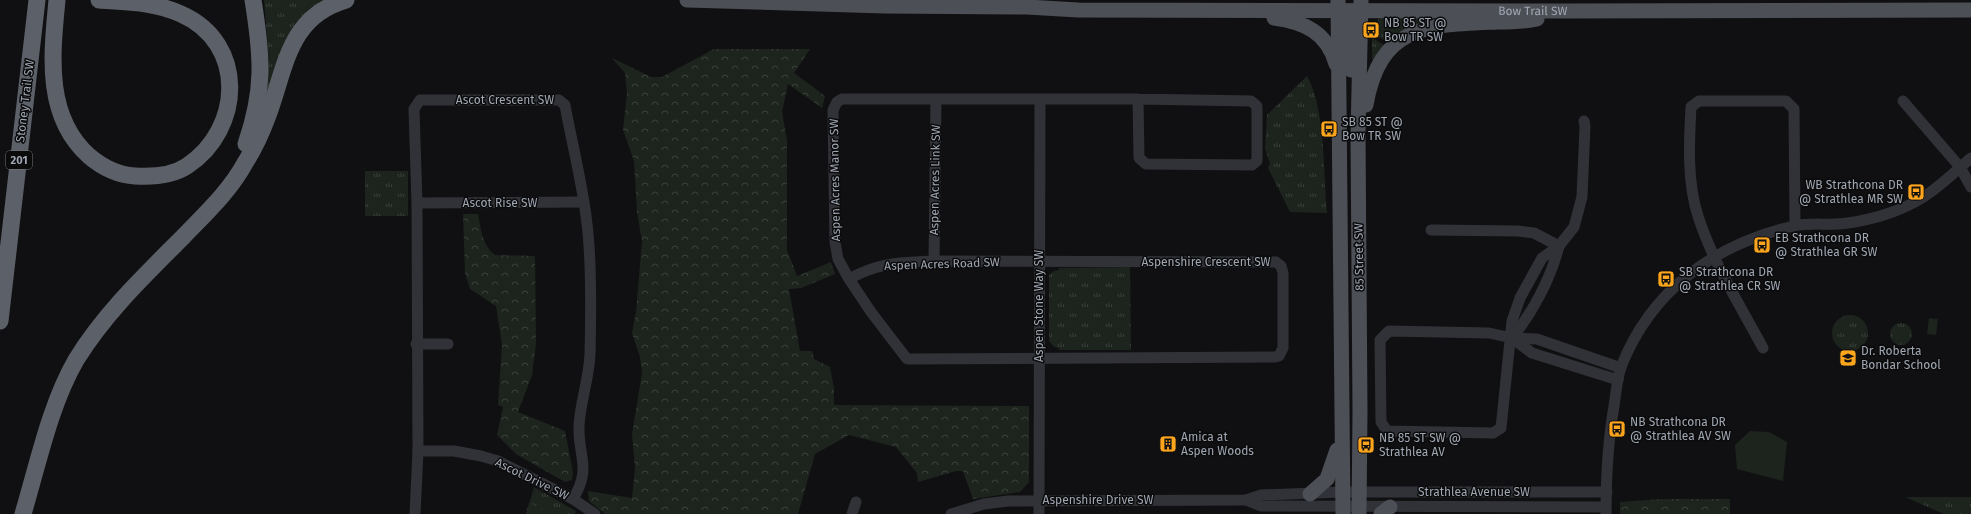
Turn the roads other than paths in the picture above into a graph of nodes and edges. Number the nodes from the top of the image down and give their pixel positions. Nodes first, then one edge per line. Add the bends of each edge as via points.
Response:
1 (37, 0) edge
2 (57, 0) edge
3 (98, 0) edge
4 (253, 0) edge
5 (346, 0) edge
6 (687, 0) edge
7 (1198, 0) edge
8 (1350, 3) edge
9 (1027, 7) junction
10 (1078, 10) junction
11 (1971, 10) edge
12 (1569, 11) junction
13 (1339, 73) junction
14 (936, 99) junction
15 (1040, 99) junction
16 (1138, 99) junction
17 (1903, 101) dead end
18 (1584, 121) dead end
19 (1358, 134) junction
20 (1971, 158) edge
21 (1960, 167) junction
22 (1971, 174) edge
23 (1971, 188) edge
24 (583, 202) junction
25 (417, 203) junction
26 (212, 207) junction
27 (1359, 211) junction
28 (1795, 226) junction
29 (1431, 230) dead end
30 (1559, 246) junction
31 (1714, 256) junction
32 (934, 261) junction
33 (1039, 262) junction
34 (849, 279) junction
35 (0, 320) edge
36 (1512, 338) junction
37 (416, 344) junction
38 (448, 344) dead end
39 (1763, 348) dead end
40 (1039, 357) junction
41 (1621, 368) junction
42 (1618, 380) junction
43 (1342, 436) junction
44 (418, 451) junction
45 (1342, 492) junction
46 (1359, 492) junction
47 (1607, 492) junction
48 (1310, 494) junction
49 (573, 499) junction
50 (1039, 500) junction
51 (1246, 500) junction
52 (856, 502) dead end
53 (1606, 510) edge
54 (1342, 511) edge
55 (1359, 511) edge
56 (1386, 511) edge
57 (23, 514) edge
58 (415, 514) edge
59 (595, 514) edge
60 (852, 514) edge
61 (951, 514) edge
62 (1039, 514) edge

1 - 35 highway, Stoney Trail SW / 201
2 - 3 highway via 52,50 56,96 72,138 98,164 111,171 149,176 169,174 186,167 214,140 225,119 230,96 229,71 220,48 206,29 182,14 161,6
4 - 26 highway via 260,48 261,77 257,104 245,146
5 - 26 highway via 315,14 297,35 260,137 241,170
6 - 9 main road, Bow Trail SW
7 - 9 main road
8 - 10 main road, Bow Trail SW
8 - 12 main road, Bow Trail SW
8 - 13 main road, 85 Street SW
8 - 19 main road, 85 Street SW
8 - 27 main road
9 - 10 main road, Bow Trail SW
10 - 13 main road via 1126,15 1265,17 1293,20 1310,28 1323,39 1335,59
11 - 12 main road, Bow Trail SW
12 - 19 main road via 1529,21 1456,24 1427,28 1402,38 1384,55 1372,78
13 - 43 main road, 85 Street SW
14 - 15 street, Aspen Acres Manor SW
14 - 32 street, Aspen Acres Link SW
14 - 34 street, Aspen Acres Manor SW via 847,99 837,102 835,106 835,242 838,259
15 - 16 street, Aspen Acres Manor SW
15 - 33 street, Aspen Stone Way SW
16 - 16 street, Aspen Acres Manor SW via 1253,102 1257,106 1258,161 1252,165 1146,164 1139,158
17 - 21 street
18 - 30 street via 1582,197 1574,226
19 - 27 main road, 85 Street SW
20 - 21 street
21 - 22 street
21 - 23 street
21 - 28 street via 1932,192 1908,206 1848,223
24 - 25 street, Ascot Rise SW
24 - 25 street, Ascot Crescent SW via 565,105 559,100 420,100 414,108
24 - 49 street, Ascot Crescent SW via 589,253 590,354 588,380 579,425 584,465 582,485
25 - 37 street, Ascot Crescent SW
26 - 57 highway via 122,298 93,334 64,384
27 - 46 main road, 85 Street SW
28 - 31 street via 1753,237
28 - 31 street via 1794,109 1791,104 1786,101 1699,101 1691,107 1690,174 1698,216
29 - 30 street via 1534,233
30 - 36 street via 1542,258 1520,298 1512,321
31 - 39 street
31 - 41 street via 1681,279 1654,308 1634,340
32 - 33 street, Aspen Acres Road SW
32 - 34 street, Aspen Acres Road SW via 887,264 866,270
33 - 40 street, Aspen Stone Way SW
33 - 40 street, Aspenshire Crescent SW via 1276,262 1281,266 1283,273 1283,348 1277,356
34 - 40 street, Aspen Acres Manor SW via 907,359
36 - 36 street via 1489,333 1389,332 1380,340 1381,422 1387,431 1493,433 1501,428
36 - 41 street via 1537,339
36 - 42 street via 1532,353
37 - 38 street
37 - 44 street, Ascot Crescent SW
40 - 50 street, Aspen Stone Way SW
41 - 42 street
42 - 47 street via 1610,434
43 - 45 main road, 85 Street SW
43 - 48 main road via 1327,479
44 - 49 street, Ascot Drive SW via 454,451 481,456 520,471
44 - 58 street, Ascot Crescent SW
45 - 46 street, Strathlea Avenue SW
45 - 48 street, Aspenshire Drive SW
45 - 54 main road, 85 Street SW
46 - 47 street, Strathlea Avenue SW
46 - 55 main road, 85 Street SW
47 - 53 street
48 - 51 street, Aspenshire Drive SW via 1260,495
49 - 59 street, Ascot Drive SW
50 - 51 street, Aspenshire Drive SW
50 - 61 street, Aspenshire Drive SW via 984,504
50 - 62 street, Aspen Stone Way SW
51 - 54 street, Aspenshire Drive SW via 1260,506
52 - 60 street
53 - 56 street, Strathlea Avenue SW
54 - 55 street, Strathlea Avenue SW
55 - 56 street, Strathlea Avenue SW

